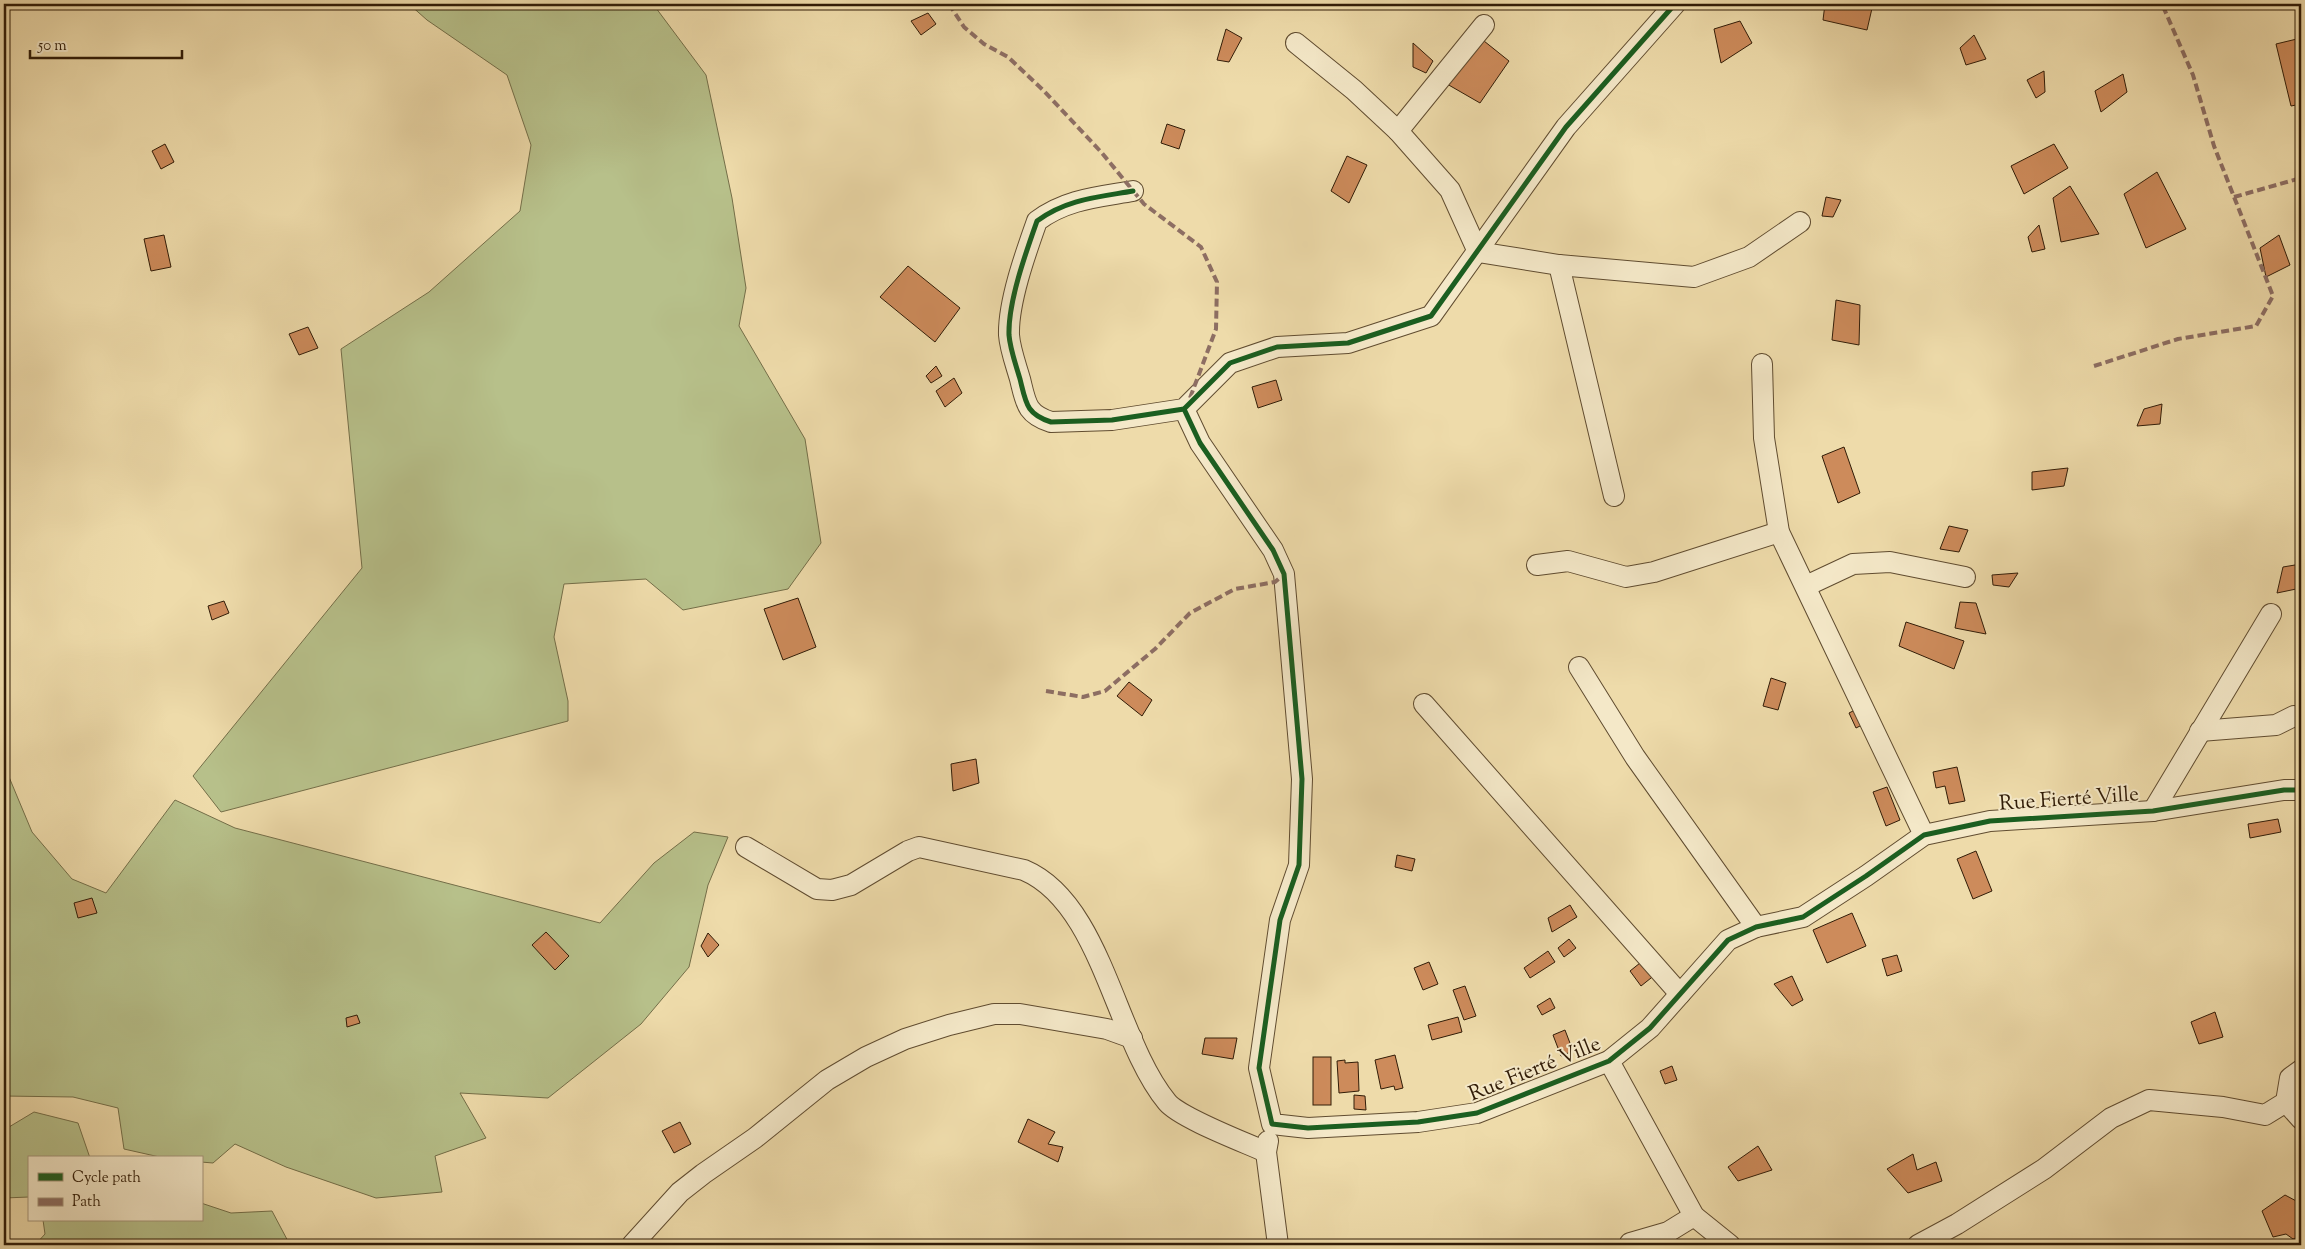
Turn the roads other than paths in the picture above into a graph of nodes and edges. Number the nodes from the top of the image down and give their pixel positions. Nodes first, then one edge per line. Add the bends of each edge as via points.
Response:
1 (1675, 4) edge
2 (1484, 24) dead end
3 (1296, 43) dead end
4 (1398, 131) junction
5 (1133, 191) dead end
6 (1800, 222) dead end
7 (1478, 252) junction
8 (1559, 265) junction
9 (1762, 364) dead end
10 (1184, 409) junction
11 (1614, 496) dead end
12 (1779, 532) junction
13 (1537, 565) dead end
14 (1965, 577) dead end
15 (1806, 586) junction
16 (2271, 614) dead end
17 (1579, 666) dead end
18 (1424, 704) dead end
19 (2294, 716) dead end
20 (2200, 731) junction
21 (2301, 790) edge
22 (2153, 810) junction
23 (1924, 835) junction
24 (746, 847) dead end
25 (1756, 927) junction
26 (1680, 994) junction
27 (1132, 1038) junction
28 (1609, 1061) junction
29 (2301, 1070) edge
30 (2286, 1102) junction
31 (2301, 1119) edge
32 (1272, 1124) junction
33 (1266, 1152) junction
34 (1694, 1216) junction
35 (1630, 1243) dead end
36 (632, 1245) edge
37 (1278, 1245) edge
38 (1730, 1245) edge
39 (1918, 1245) edge

1 - 7 street via 1566,127
2 - 4 street
3 - 4 street
4 - 7 street via 1450,190
5 - 10 street via 1066,204 1037,220 1010,316 1009,337 1026,404 1033,414 1043,419 1051,422 1112,420
6 - 8 street via 1749,257 1694,277
7 - 8 street
7 - 10 street via 1431,316 1348,343 1277,347 1230,363
8 - 11 street
9 - 12 street via 1764,438
10 - 32 street via 1200,443 1272,550 1284,574 1302,779 1299,865 1280,920 1259,1068
12 - 13 street via 1654,572 1626,577 1568,560
12 - 15 street
14 - 15 street via 1890,562 1853,564
15 - 23 street
16 - 20 street
17 - 25 street via 1635,757
18 - 26 street
19 - 20 street via 2276,725
20 - 22 street
21 - 22 street, Rue Fierté Ville
22 - 23 street, Rue Fierté Ville via 1990,821
23 - 25 street, Rue Fierté Ville via 1803,917
24 - 27 street via 818,889 832,890 851,885 919,847 1024,870 1040,877 1068,905 1087,934
25 - 26 street, Rue Fierté Ville via 1728,940
26 - 28 street, Rue Fierté Ville via 1650,1028
27 - 33 street via 1168,1103 1180,1113
27 - 36 street via 1107,1030 1020,1014 994,1014 949,1024 905,1039 827,1080 680,1192
28 - 32 street, Rue Fierté Ville via 1477,1113 1418,1122 1318,1128
28 - 34 street
29 - 30 street via 2290,1078
30 - 31 street
30 - 39 street via 2265,1115 2149,1100 2112,1118 2044,1169
32 - 33 street
33 - 37 street
34 - 35 street via 1668,1232
34 - 38 street

